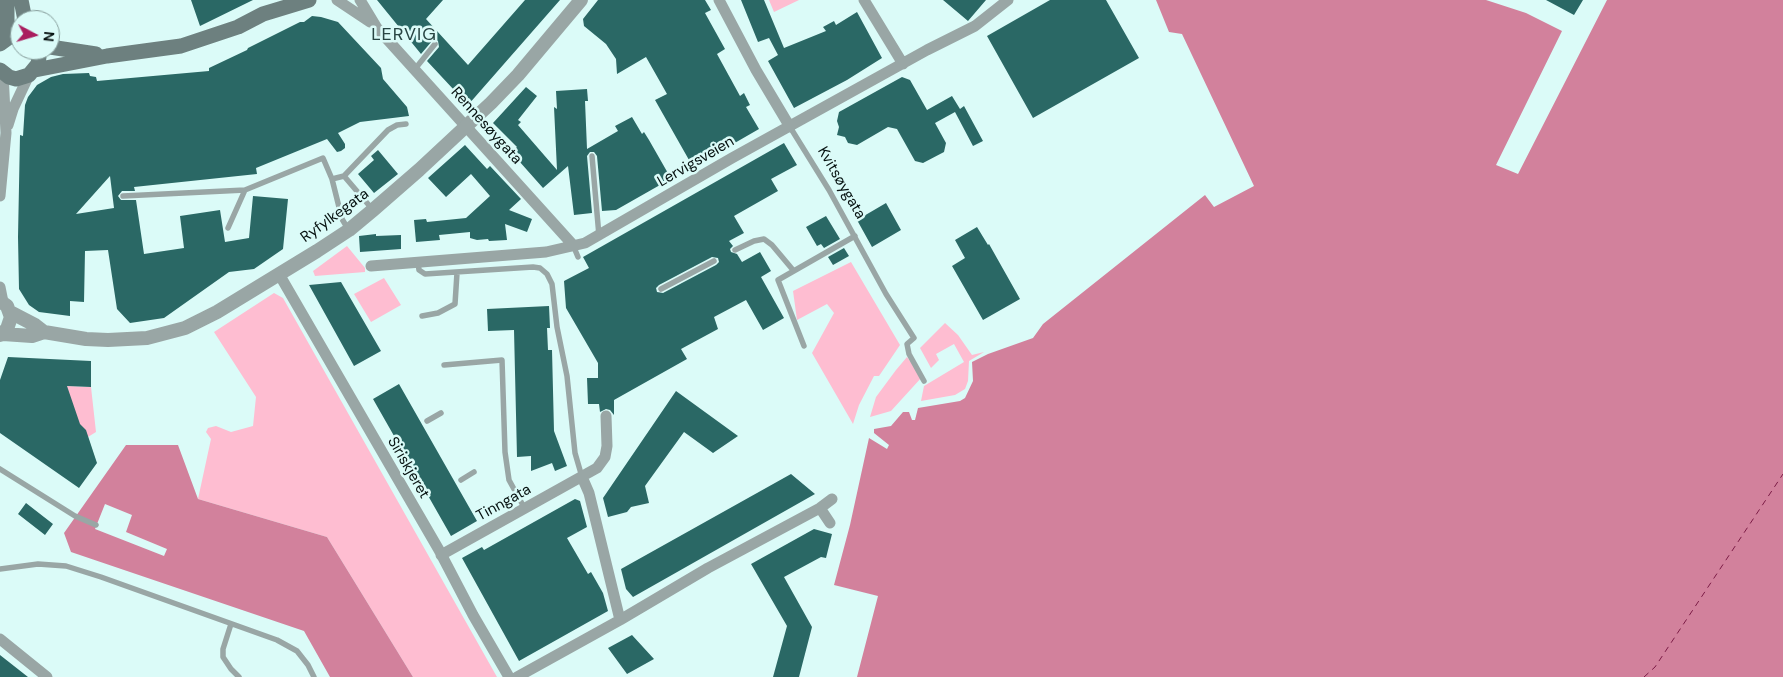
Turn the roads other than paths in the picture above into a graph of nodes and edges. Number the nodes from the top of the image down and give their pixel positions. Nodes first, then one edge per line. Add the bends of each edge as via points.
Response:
1 (7, 0) edge
2 (281, 0) edge
3 (309, 0) edge
4 (337, 0) edge
5 (360, 0) edge
6 (581, 0) edge
7 (719, 0) edge
8 (864, 0) edge
9 (1008, 0) edge
10 (263, 14) junction
11 (377, 28) junction
12 (2, 42) edge
13 (436, 44) dead end
14 (60, 49) edge
15 (107, 56) junction
16 (38, 60) edge
17 (902, 64) junction
18 (415, 69) junction
19 (1, 71) edge
20 (32, 73) junction
21 (406, 124) dead end
22 (466, 127) junction
23 (790, 127) junction
24 (6, 133) junction
25 (592, 156) dead end
26 (344, 176) junction
27 (332, 179) junction
28 (245, 190) junction
29 (0, 196) edge
30 (123, 196) dead end
31 (372, 210) junction
32 (228, 228) dead end
33 (349, 230) junction
34 (599, 236) junction
35 (854, 236) junction
36 (573, 245) junction
37 (735, 250) dead end
38 (578, 258) dead end
39 (714, 261) dead end
40 (418, 262) junction
41 (371, 266) dead end
42 (793, 270) junction
43 (457, 273) junction
44 (280, 274) junction
45 (0, 286) edge
46 (661, 289) dead end
47 (4, 305) edge
48 (422, 316) dead end
49 (44, 332) junction
50 (1, 335) edge
51 (804, 346) dead end
52 (444, 365) dead end
53 (924, 381) dead end
54 (441, 413) dead end
55 (606, 416) dead end
56 (426, 421) dead end
57 (0, 468) edge
58 (474, 472) dead end
59 (582, 477) junction
60 (460, 480) dead end
61 (832, 499) dead end
62 (820, 508) junction
63 (525, 509) junction
64 (830, 522) dead end
65 (96, 525) dead end
66 (441, 555) junction
67 (0, 569) edge
68 (620, 620) junction
69 (231, 624) junction
70 (0, 639) edge
71 (47, 677) edge
72 (239, 677) edge
73 (314, 677) edge
74 (509, 677) edge
75 (518, 677) edge

1 - 12 main road via 7,22
2 - 10 main road
3 - 10 main road
4 - 11 street, Rennesøygata
5 - 11 street, Rennesøygata
6 - 22 street, Ryfylkegata via 518,75
7 - 23 street, Kvitsøygata
8 - 17 street
9 - 17 street, Lervigsveien via 975,26
10 - 15 main road via 238,27 181,46
11 - 18 street, Rennesøygata
13 - 18 lane
14 - 15 main road
15 - 20 main road
16 - 20 main road
17 - 23 street, Lervigsveien
18 - 22 street, Rennesøygata
19 - 20 main road via 16,79
19 - 24 street
20 - 24 street via 13,109
21 - 26 lane via 388,130
22 - 31 street, Ryfylkegata
22 - 36 street, Rennesøygata
23 - 34 street, Lervigsveien via 685,184
23 - 35 lane, Kvitsøygata
24 - 29 street
25 - 34 lane
26 - 27 lane
26 - 31 lane
27 - 28 lane via 323,158
27 - 33 lane via 342,219
28 - 30 lane
28 - 32 lane
31 - 33 street, Ryfylkegata
33 - 44 street, Ryfylkegata
34 - 36 street, Lervigsveien
35 - 42 lane
35 - 53 lane, Kvitsøygata via 914,338 907,344 909,354
36 - 38 lane
36 - 40 street, Lervigsveien via 546,252
37 - 42 lane via 764,239
39 - 46 lane
40 - 41 street, Lervigsveien
40 - 43 lane via 419,270 424,274
42 - 51 lane via 778,280
43 - 48 lane via 454,304 438,313
43 - 59 lane via 533,267 547,274 552,284 575,453
44 - 49 street, Ryfylkegata via 202,320 168,334 108,340
44 - 66 street, Siriskjeret
45 - 47 street
47 - 49 street, Ryfylkegata
47 - 50 street via 10,323
49 - 50 street, Ryfylkegata via 32,336
52 - 63 lane via 502,360 509,480
54 - 56 lane
55 - 59 street, Tinngata via 605,457 598,468
57 - 65 lane via 75,516
58 - 60 lane
59 - 63 street, Tinngata
59 - 68 street via 589,493
61 - 62 street
62 - 64 street
62 - 68 street
63 - 66 street, Tinngata
66 - 74 street, Siriskjeret
67 - 69 lane via 38,564 66,566
68 - 75 street
69 - 72 lane via 223,657
69 - 73 lane via 277,640 297,651
70 - 71 street

